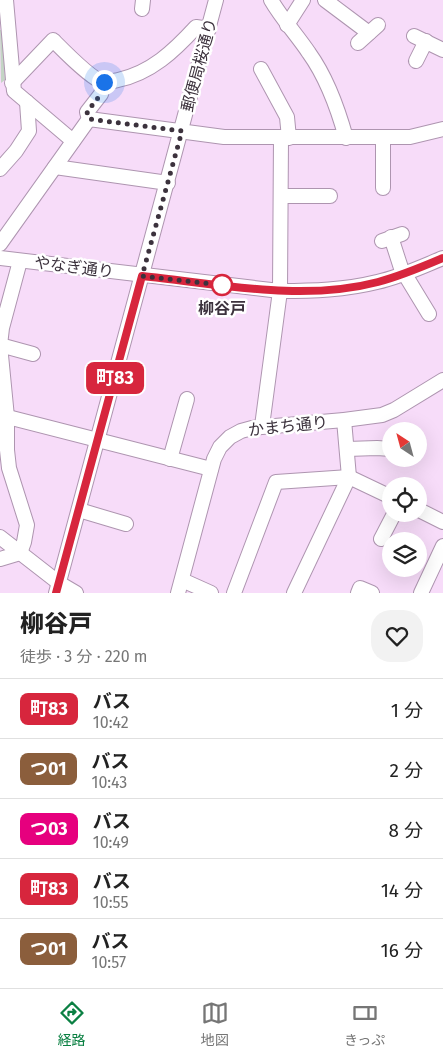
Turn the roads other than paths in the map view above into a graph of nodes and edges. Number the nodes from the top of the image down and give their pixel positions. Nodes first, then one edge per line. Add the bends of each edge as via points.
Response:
1 (6, 0) edge
2 (216, 0) edge
3 (271, 0) edge
4 (303, 0) edge
5 (325, 0) edge
6 (287, 25) junction
7 (209, 29) junction
8 (358, 43) dead end
9 (443, 50) edge
10 (416, 61) dead end
11 (261, 70) dead end
12 (104, 82) junction
13 (9, 88) edge
14 (27, 102) junction
15 (89, 119) junction
16 (182, 131) junction
17 (442, 132) edge
18 (285, 138) junction
19 (346, 138) junction
20 (382, 138) junction
21 (73, 141) junction
22 (1, 167) edge
23 (55, 167) junction
24 (168, 183) junction
25 (384, 187) dead end
26 (281, 196) junction
27 (330, 196) dead end
28 (391, 237) dead end
29 (0, 244) edge
30 (0, 258) edge
31 (443, 258) edge
32 (20, 261) junction
33 (405, 274) junction
34 (142, 276) junction
35 (280, 291) junction
36 (429, 314) dead end
37 (0, 344) edge
38 (33, 354) dead end
39 (443, 380) edge
40 (187, 398) dead end
41 (4, 416) edge
42 (344, 420) junction
43 (262, 426) junction
44 (98, 439) junction
45 (382, 448) edge
46 (347, 449) junction
47 (170, 459) junction
48 (211, 469) junction
49 (349, 477) junction
50 (382, 493) edge
51 (79, 510) junction
52 (427, 514) edge
53 (390, 522) edge
54 (443, 522) edge
55 (126, 524) dead end
56 (0, 538) edge
57 (381, 539) dead end
58 (443, 546) edge
59 (20, 553) junction
60 (0, 559) edge
61 (180, 586) edge
62 (58, 588) edge
63 (76, 593) edge
64 (211, 593) edge
65 (234, 593) edge
66 (294, 593) edge
67 (358, 593) edge
68 (372, 593) edge
69 (421, 593) edge

1 - 13 street
2 - 7 street, 郵便局桜通り
3 - 6 street
4 - 6 street
5 - 8 street via 373,29
6 - 19 street via 310,55 337,106
7 - 12 street via 196,27 175,50 148,70
7 - 16 street, 郵便局桜通り
9 - 10 street via 420,38
11 - 18 street via 288,117
12 - 13 street via 95,78 53,40
12 - 15 street via 101,94 87,112
13 - 14 street
14 - 21 street
14 - 22 street via 29,130
15 - 16 street
15 - 21 street
16 - 18 street via 224,137
16 - 24 street, 郵便局桜通り
17 - 20 street via 410,138
18 - 19 street
18 - 26 street
19 - 20 street
20 - 25 street
21 - 23 street
23 - 24 street
23 - 29 street
24 - 34 street, 郵便局桜通り
26 - 27 street
26 - 35 street
28 - 33 street
30 - 32 street, やなぎ通り
31 - 33 street, やなぎ通り
32 - 34 street, やなぎ通り
32 - 37 street
33 - 35 street, やなぎ通り via 351,287
33 - 36 street
34 - 35 street, やなぎ通り
34 - 44 street, 郵便局桜通り
35 - 43 street
37 - 38 street
37 - 41 street
39 - 42 street, かまち通り via 394,410 369,418
40 - 47 street
41 - 44 street
41 - 59 street via 9,468 27,525
42 - 43 street, かまち通り
42 - 46 street
43 - 48 street, かまち通り via 241,431 230,438 220,447
44 - 47 street
44 - 51 street, 郵便局桜通り
45 - 46 street
46 - 49 street
47 - 48 street
48 - 61 street, かまち通り
49 - 50 street
49 - 65 street via 276,482
49 - 66 street
51 - 55 street
51 - 62 street, 郵便局桜通り
52 - 54 street
53 - 57 street
56 - 59 street
58 - 69 street
59 - 60 street
59 - 62 street
61 - 64 street
62 - 63 street
67 - 68 street via 360,588

